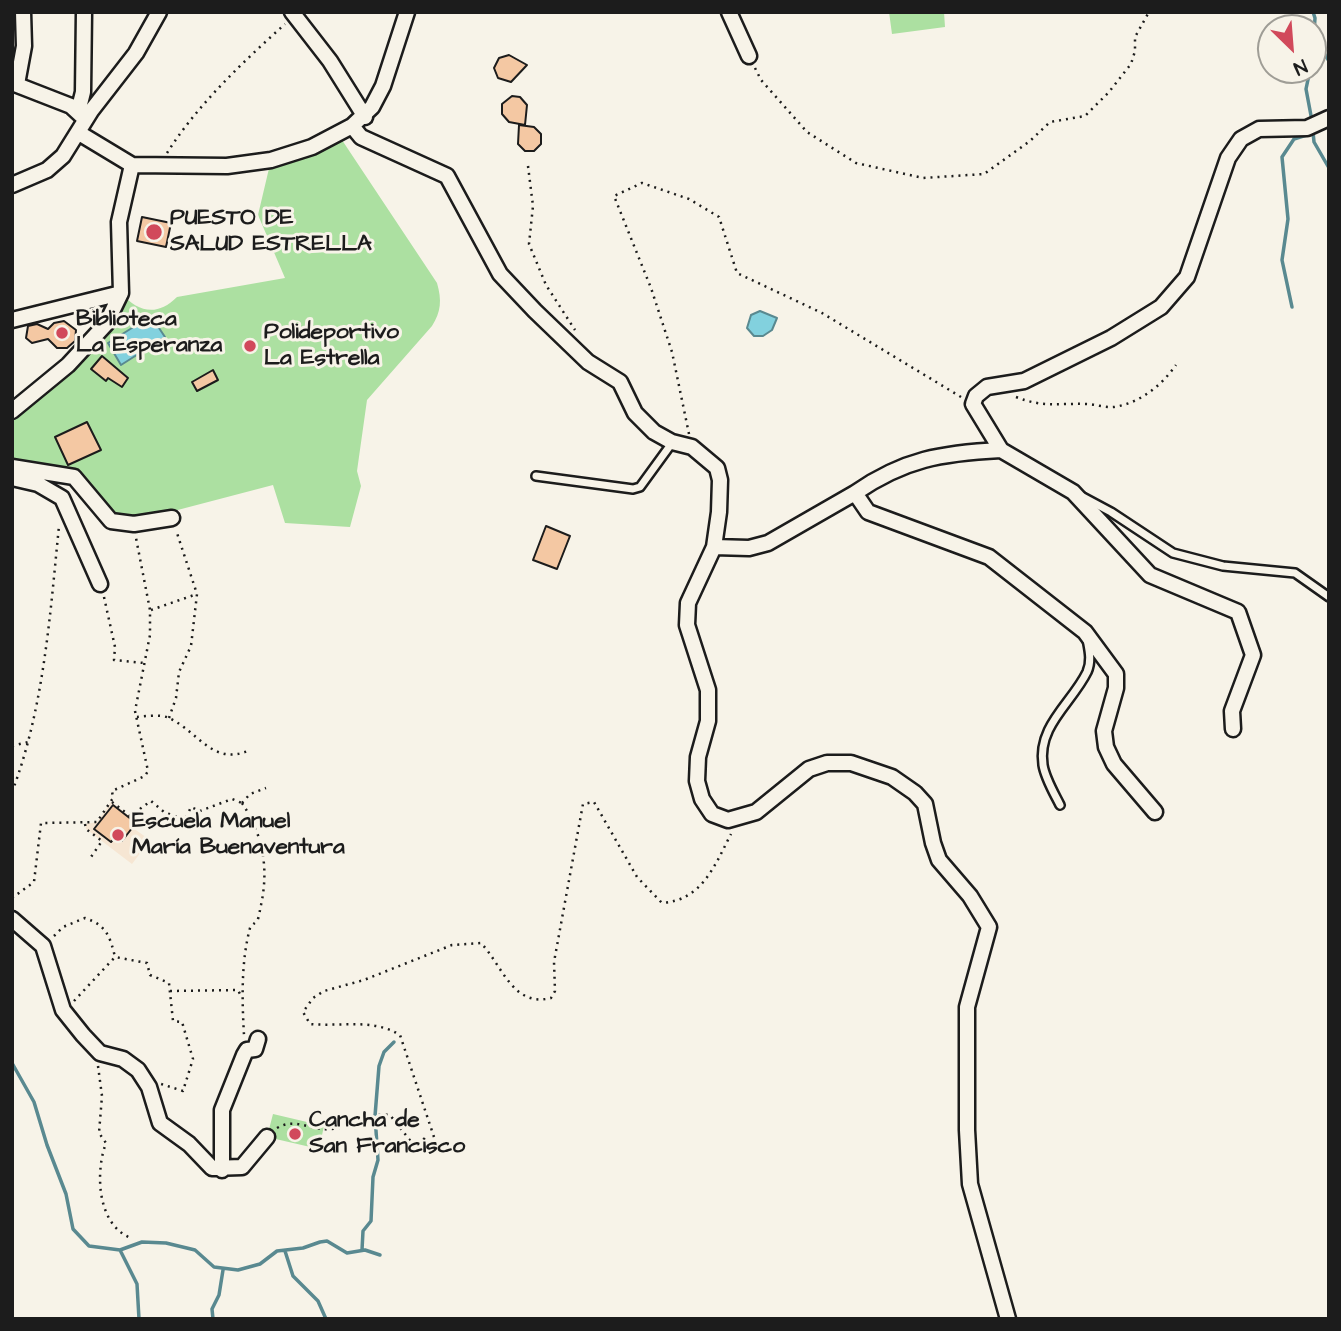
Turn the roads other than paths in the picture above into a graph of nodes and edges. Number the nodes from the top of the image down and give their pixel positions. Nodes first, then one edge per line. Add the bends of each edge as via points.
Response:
1 (23, 12) edge
2 (85, 12) edge
3 (159, 12) edge
4 (407, 12) edge
5 (729, 12) edge
6 (293, 14) edge
7 (749, 56) road end
8 (15, 83) edge
9 (82, 115) junction
10 (365, 117) junction
11 (1329, 118) edge
12 (352, 126) junction
13 (79, 133) junction
14 (132, 165) junction
15 (12, 186) edge
16 (121, 293) junction
17 (12, 320) edge
18 (12, 411) edge
19 (672, 442) junction
20 (1001, 450) junction
21 (12, 467) edge
22 (536, 476) dead end
23 (12, 478) edge
24 (1073, 492) junction
25 (855, 493) junction
26 (172, 518) road end
27 (714, 547) junction
28 (100, 583) road end
29 (1329, 597) edge
30 (1086, 632) junction
31 (1233, 729) dead end
32 (1060, 805) dead end
33 (1155, 812) dead end
34 (12, 919) edge
35 (258, 1039) dead end
36 (267, 1137) road end
37 (222, 1170) junction
38 (1008, 1319) edge

1 - 8 street via 23,47
2 - 9 street
3 - 9 street via 126,68
4 - 10 street via 383,86
5 - 7 street
6 - 10 street
8 - 9 street
9 - 13 street
10 - 12 street
11 - 20 street via 1307,128 1259,129 1241,139 1228,158 1187,277 1161,307 1111,338 1024,380 987,387 975,396 973,404
12 - 14 street via 312,147 271,160 227,166
12 - 19 street via 361,137 447,176 500,274 588,362 620,382 635,413 653,432
13 - 14 street
13 - 15 street via 47,170
14 - 16 street via 118,222
16 - 17 street
16 - 18 street via 106,324 68,365
19 - 22 lane via 640,487
19 - 27 street via 692,447 717,468
20 - 24 street
20 - 25 street via 944,453 878,477
21 - 26 street via 75,477 111,521 134,524
23 - 28 street via 38,484 62,498
24 - 29 lane via 1173,553 1223,566 1295,573
24 - 31 street via 1150,575 1238,612 1253,655 1232,711
25 - 27 street via 768,543 749,548
25 - 30 street via 868,512 989,557
27 - 38 street via 688,603 687,625 709,701 697,781 712,814 728,820 756,811 809,769 827,763 851,763 892,777 925,804 939,860 971,896 989,927 967,1007 967,1130 970,1184
30 - 32 lane via 1087,671 1055,717 1043,747 1043,768
30 - 33 street via 1116,674 1104,732 1106,747 1114,764
34 - 37 street via 43,946 63,1010 100,1052 123,1059 138,1070 149,1087 160,1124 190,1144 208,1167
35 - 37 street via 254,1049 247,1050 222,1110
36 - 37 street via 246,1164

